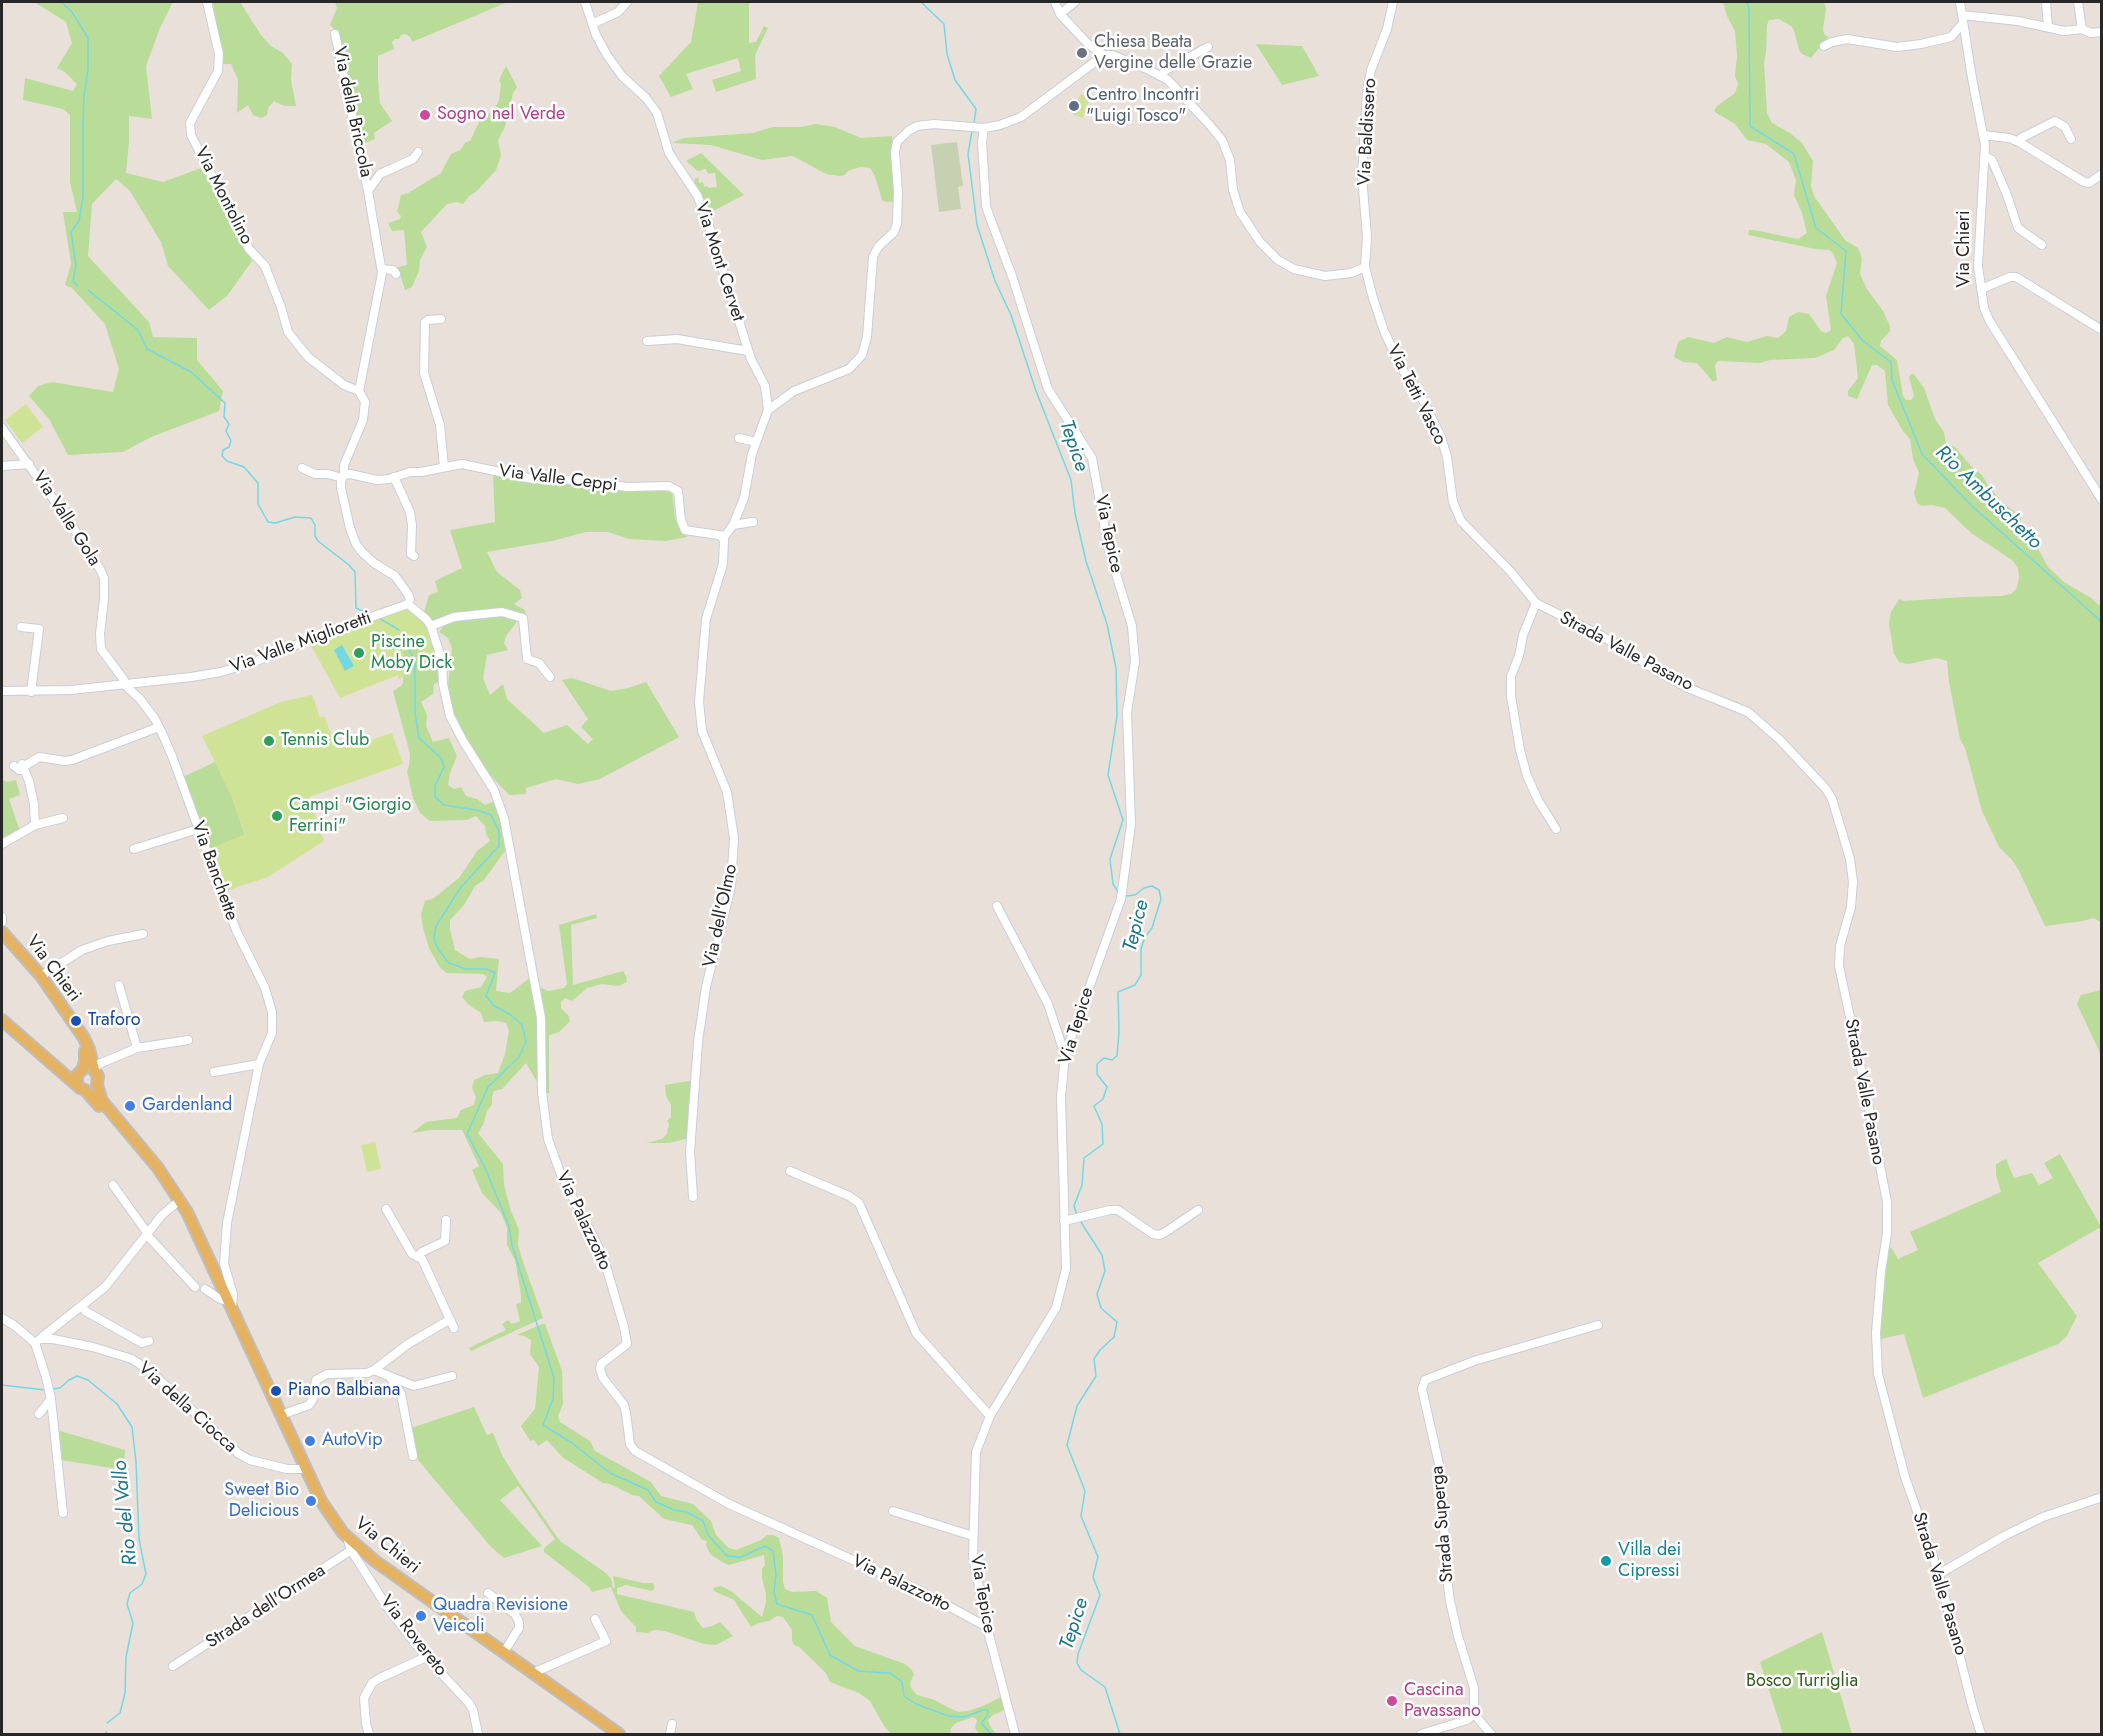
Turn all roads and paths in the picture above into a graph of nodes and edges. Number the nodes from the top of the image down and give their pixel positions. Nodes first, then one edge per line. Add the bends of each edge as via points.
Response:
1 (207, 2) edge
2 (585, 2) edge
3 (627, 2) edge
4 (1055, 2) edge
5 (1075, 2) edge
6 (1393, 2) edge
7 (1960, 2) edge
8 (2046, 2) edge
9 (2078, 2) edge
10 (1060, 14) junction
11 (1963, 19) junction
12 (592, 24) junction
13 (2048, 27) junction
14 (2082, 29) junction
15 (2102, 32) edge
16 (335, 34) dead end
17 (1824, 46) dead end
18 (1208, 47) dead end
19 (1104, 55) junction
20 (1160, 76) junction
21 (981, 128) junction
22 (1983, 135) junction
23 (2071, 139) dead end
24 (2019, 142) junction
25 (418, 152) dead end
26 (1986, 156) junction
27 (2102, 174) edge
28 (368, 191) junction
29 (2042, 245) dead end
30 (1365, 267) junction
31 (382, 269) junction
32 (396, 274) dead end
33 (1981, 289) junction
34 (441, 319) dead end
35 (2102, 330) edge
36 (647, 341) dead end
37 (748, 351) junction
38 (359, 391) junction
39 (768, 410) junction
40 (2, 428) edge
41 (739, 438) dead end
42 (756, 442) junction
43 (29, 464) junction
44 (2, 466) edge
45 (444, 467) junction
46 (302, 468) dead end
47 (343, 477) junction
48 (394, 477) junction
49 (2102, 500) edge
50 (753, 522) dead end
51 (733, 525) junction
52 (721, 536) junction
53 (414, 556) dead end
54 (1536, 603) junction
55 (408, 604) junction
56 (431, 626) junction
57 (21, 627) dead end
58 (550, 677) dead end
59 (125, 685) junction
60 (2, 691) edge
61 (31, 692) junction
62 (159, 726) junction
63 (63, 818) dead end
64 (35, 825) junction
65 (198, 829) junction
66 (1556, 830) dead end
67 (2, 844) edge
68 (134, 849) dead end
69 (997, 906) dead end
70 (2, 917) edge
71 (2, 922) edge
72 (142, 934) dead end
73 (4, 938) edge
74 (41, 976) junction
75 (119, 985) dead end
76 (2, 1020) edge
77 (188, 1040) dead end
78 (137, 1048) junction
79 (1065, 1055) junction
80 (50, 1060) junction
81 (259, 1064) junction
82 (214, 1072) dead end
83 (90, 1073) junction
84 (81, 1087) junction
85 (132, 1137) junction
86 (790, 1171) dead end
87 (113, 1185) dead end
88 (693, 1197) dead end
89 (180, 1200) junction
90 (386, 1209) dead end
91 (1198, 1210) dead end
92 (446, 1220) dead end
93 (1064, 1221) junction
94 (148, 1234) junction
95 (417, 1257) junction
96 (195, 1287) dead end
97 (205, 1289) dead end
98 (81, 1305) junction
99 (231, 1305) junction
100 (2, 1318) edge
101 (449, 1320) junction
102 (1598, 1325) dead end
103 (454, 1328) dead end
104 (37, 1341) junction
105 (149, 1341) dead end
106 (374, 1370) junction
107 (452, 1376) dead end
108 (390, 1377) junction
109 (51, 1399) junction
110 (39, 1414) dead end
111 (281, 1415) junction
112 (990, 1416) junction
113 (413, 1456) dead end
114 (305, 1469) junction
115 (2102, 1497) edge
116 (893, 1511) dead end
117 (63, 1513) dead end
118 (973, 1536) junction
119 (354, 1548) junction
120 (1939, 1574) junction
121 (488, 1593) dead end
122 (595, 1619) dead end
123 (987, 1627) junction
124 (504, 1652) junction
125 (426, 1657) junction
126 (173, 1666) dead end
127 (533, 1673) junction
128 (1474, 1714) junction
129 (672, 1724) dead end
130 (369, 1734) edge
131 (478, 1734) edge
132 (619, 1734) edge
133 (670, 1734) edge
134 (1015, 1734) edge
135 (1421, 1734) edge
136 (1491, 1734) edge
137 (1982, 1734) edge

1 - 38 street, Via Montolino via 219,54 218,71 190,123 191,135 249,249 265,266 288,332 308,357 344,385
2 - 12 street, Via Mont Cervet
3 - 12 street via 618,12
4 - 10 street
5 - 10 street
6 - 30 street, Via Baldissero via 1367,92 1362,176
7 - 11 street, Via Chieri
8 - 13 street
9 - 14 street
10 - 19 street
11 - 13 street via 2018,21
11 - 17 street via 1951,37 1922,44 1897,47 1847,39
11 - 22 street, Via Chieri
12 - 37 street, Via Mont Cervet via 622,76 657,113 669,153 697,195
13 - 14 street via 2064,31
14 - 15 street
16 - 28 street, Via della Briccola
18 - 20 street
19 - 20 street via 1113,55
19 - 21 street via 1021,117
20 - 30 street via 1222,140 1240,212 1278,260 1294,269 1325,276
21 - 39 street via 917,126 897,142 897,224 873,257 862,355 849,369 794,391
21 - 79 street, Via Tepice via 986,206 992,226 1048,389 1092,458 1109,551 1132,626 1135,662 1127,712 1131,824 1121,899
22 - 24 street
22 - 26 street, Via Chieri
23 - 24 street via 2065,127 2055,122
24 - 27 street via 2084,182
25 - 28 street via 413,159 380,174
26 - 29 street via 1992,160 2018,228
26 - 33 street, Via Chieri via 1978,232
28 - 31 street, Via della Briccola
30 - 54 street, Via Tetti Vasco via 1384,331 1441,437 1453,502 1461,522
31 - 32 street
31 - 38 street, Via della Briccola
33 - 35 street via 2016,277
33 - 49 street, Via Chieri via 1989,320
34 - 45 street via 424,322 424,373 440,425
36 - 37 street, Via Mont Cervet via 677,339
37 - 39 street, Via Mont Cervet via 765,386
38 - 47 street via 365,402 363,420 344,465
39 - 42 street
40 - 43 street, Via Valle Gola
41 - 42 street
42 - 51 street via 744,498
43 - 44 street
43 - 59 street, Via Valle Gola via 104,578 101,649
45 - 48 street, Via Valle Ceppi
45 - 52 street, Via Valle Ceppi via 462,464 533,479 614,486 669,486 678,491 685,530
46 - 47 street, Via Valle Ceppi via 315,474
47 - 48 street, Via Valle Ceppi
47 - 55 street via 341,495 356,544 374,563 395,576 408,594
48 - 53 street via 410,512
50 - 51 street
51 - 52 street
52 - 88 street, Via dell'Olmo via 723,564 706,619 699,702 702,731 727,792 735,838 731,886 706,987 698,1042 690,1152
54 - 66 street via 1511,676 1511,696 1527,776
54 - 120 street, Strada Valle Pasano via 1602,636 1688,688 1748,712 1781,741 1832,799 1853,882 1839,966 1887,1202 1876,1333 1878,1374 1905,1477
55 - 56 street, Via Palazzotto
55 - 59 street, Via Valle Miglioretti via 221,672
56 - 58 street via 454,617 502,612 523,618 527,659 539,663
56 - 123 street, Via Palazzotto via 442,661 450,716 494,790 504,818 541,1018 548,1139 561,1176 603,1256 624,1327 627,1344 600,1369 624,1405 630,1444 645,1457 729,1504 917,1589
57 - 61 street via 39,629
59 - 61 street, Via Valle Miglioretti
59 - 62 street, Via Banchette
60 - 61 street, Via Valle Miglioretti
62 - 64 street via 72,760 39,757 19,765 29,781
62 - 65 street, Via Banchette
63 - 64 street
64 - 67 street
65 - 68 street
65 - 81 street, Via Banchette via 272,1012 272,1033
69 - 79 street via 1048,1004
70 - 71 street
72 - 74 street via 82,950
73 - 74 main road, Via Chieri
74 - 83 main road, Via Chieri via 88,1046
75 - 78 street
76 - 80 main road, Via Chieri
77 - 78 street
78 - 83 street via 95,1065
79 - 93 street, Via Tepice via 1061,1097
80 - 83 main road
80 - 84 main road, Via Chieri
81 - 82 street
81 - 99 street, Via Banchette via 227,1222 224,1264
83 - 84 main road via 76,1078
83 - 84 main road via 91,1089
83 - 85 main road, Via Chieri via 102,1101
84 - 85 main road, Via Chieri
85 - 89 main road, Via Chieri
86 - 112 street via 859,1203 916,1333
87 - 94 street
89 - 94 street
89 - 99 main road, Via Chieri
90 - 95 street
91 - 93 street via 1158,1235 1118,1210
92 - 95 street via 445,1241
93 - 112 street, Via Tepice via 1066,1269 1056,1308
94 - 96 street
94 - 98 street via 105,1287
95 - 101 street via 422,1259
97 - 99 street
98 - 104 street
98 - 105 street via 142,1343
99 - 111 main road, Via Chieri
100 - 104 street
101 - 103 street
101 - 106 street
102 - 128 street, Strada Superga via 1465,1365 1425,1380 1422,1389 1441,1473 1450,1601 1474,1688
104 - 109 street
104 - 114 street, Via della Ciocca via 53,1339 132,1359 239,1454 287,1469
106 - 108 street
106 - 111 street via 327,1374 316,1380 309,1405
107 - 108 street via 414,1386
108 - 113 street via 401,1394
109 - 110 street
109 - 117 street
111 - 114 main road, Via Chieri
112 - 118 street, Via Tepice via 976,1452
114 - 119 main road, Via Chieri via 321,1501
115 - 120 street via 2043,1517
116 - 118 street
118 - 123 street, Via Tepice via 977,1585
119 - 124 main road, Via Chieri
119 - 125 street, Via Rovereto via 387,1607
119 - 126 street, Strada dell'Ormea
120 - 137 street, Strada Valle Pasano
121 - 124 street via 515,1614 519,1623
122 - 127 street via 606,1641
123 - 134 street, Via Tepice
124 - 127 main road, Via Chieri
125 - 130 street via 372,1683 364,1698
125 - 131 street, Via Rovereto via 469,1703
127 - 132 main road, Via Chieri
128 - 135 street via 1467,1720
128 - 136 street
129 - 133 street

